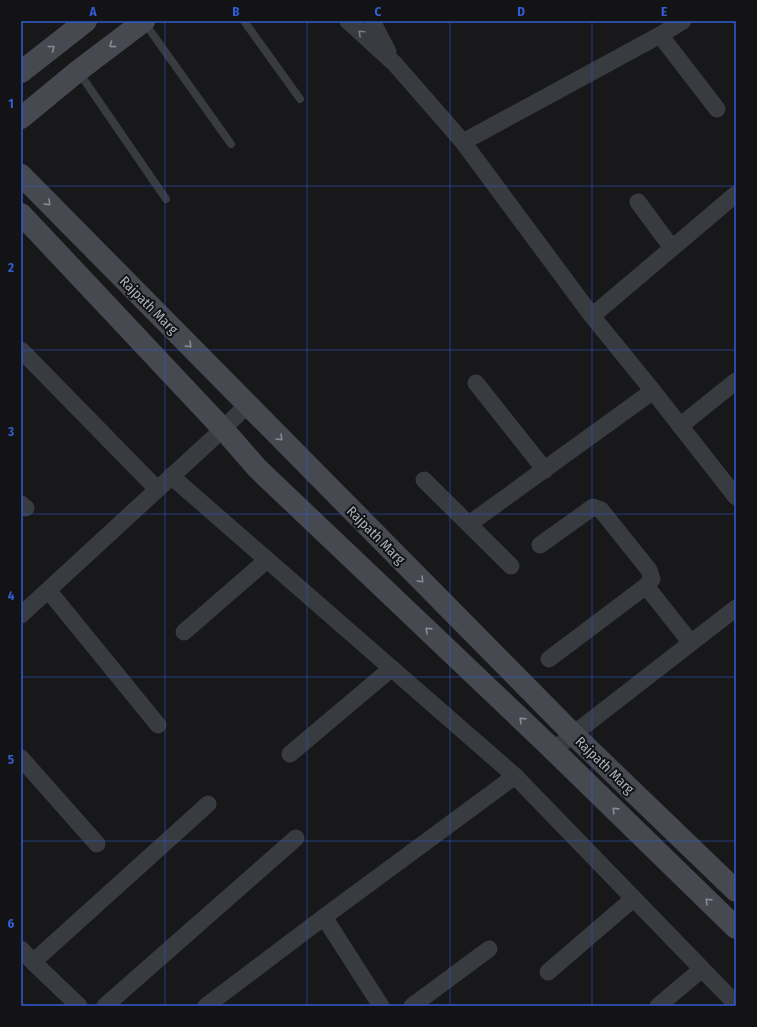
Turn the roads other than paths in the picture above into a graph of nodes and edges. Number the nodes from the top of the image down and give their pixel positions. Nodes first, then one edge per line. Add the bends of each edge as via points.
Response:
1 (86, 21) edge
2 (143, 21) edge
3 (244, 21) edge
4 (348, 21) edge
5 (372, 21) edge
6 (683, 21) edge
7 (660, 35) junction
8 (395, 64) junction
9 (78, 71) junction
10 (21, 72) edge
11 (300, 99) dead end
12 (717, 109) dead end
13 (21, 118) edge
14 (463, 142) junction
15 (231, 144) dead end
16 (21, 175) edge
17 (736, 194) edge
18 (166, 199) dead end
19 (638, 202) dead end
20 (21, 214) edge
21 (672, 248) junction
22 (592, 316) junction
23 (21, 350) edge
24 (736, 381) edge
25 (476, 383) dead end
26 (654, 391) junction
27 (247, 405) junction
28 (680, 426) junction
29 (223, 429) junction
30 (546, 470) junction
31 (171, 476) junction
32 (424, 480) dead end
33 (157, 490) junction
34 (736, 497) edge
35 (469, 524) junction
36 (540, 545) dead end
37 (267, 560) junction
38 (512, 566) dead end
39 (646, 586) junction
40 (48, 590) junction
41 (736, 608) edge
42 (21, 615) edge
43 (184, 632) dead end
44 (691, 643) junction
45 (549, 660) dead end
46 (392, 668) junction
47 (158, 725) dead end
48 (573, 734) junction
49 (553, 750) junction
50 (290, 754) dead end
51 (21, 758) edge
52 (514, 776) junction
53 (208, 804) dead end
54 (296, 838) dead end
55 (97, 844) dead end
56 (736, 891) edge
57 (633, 899) junction
58 (324, 916) junction
59 (736, 928) edge
60 (21, 949) edge
61 (489, 950) dead end
62 (33, 962) junction
63 (702, 969) junction
64 (548, 972) dead end
65 (736, 1004) edge
66 (79, 1006) edge
67 (105, 1006) edge
68 (206, 1006) edge
69 (381, 1006) edge
70 (412, 1006) edge
71 (658, 1006) edge

10 -> 1 main road
2 -> 9 main road
2 - 15 lane
3 - 11 lane
8 -> 4 street
5 - 8 street
6 - 7 street
7 - 12 street
7 - 14 street
8 - 14 street
9 - 13 main road
9 - 18 lane
14 - 22 street
16 -> 27 main road, Rajpath Marg
17 - 21 street
19 - 21 street
20 - 29 main road, Rajpath Marg
21 - 22 street
22 - 26 street
23 - 33 street
24 - 28 street
25 - 30 street
26 - 28 street
26 - 30 street
27 - 29 street
27 -> 48 main road, Rajpath Marg
28 - 34 street
29 - 31 street
49 -> 29 main road, Rajpath Marg via 258,469
30 - 35 street
31 - 33 street
31 - 37 street
32 - 35 street
33 - 40 street
35 - 38 street
36 - 39 street via 593,507 601,510 649,570 652,579
37 - 43 street
37 - 46 street
39 - 44 street
39 - 45 street
40 - 42 street
40 - 47 street
41 - 44 street
44 - 48 street
46 - 50 street
46 - 52 street
48 - 49 street
48 - 56 main road, Rajpath Marg
59 -> 49 main road, Rajpath Marg
51 - 55 street
52 - 57 street
52 - 58 street
53 - 62 street
54 - 67 street
57 - 63 street
57 - 64 street
58 - 68 street
58 - 69 street
60 - 62 street
61 - 70 street
62 - 66 street
63 - 65 street
63 - 71 street

